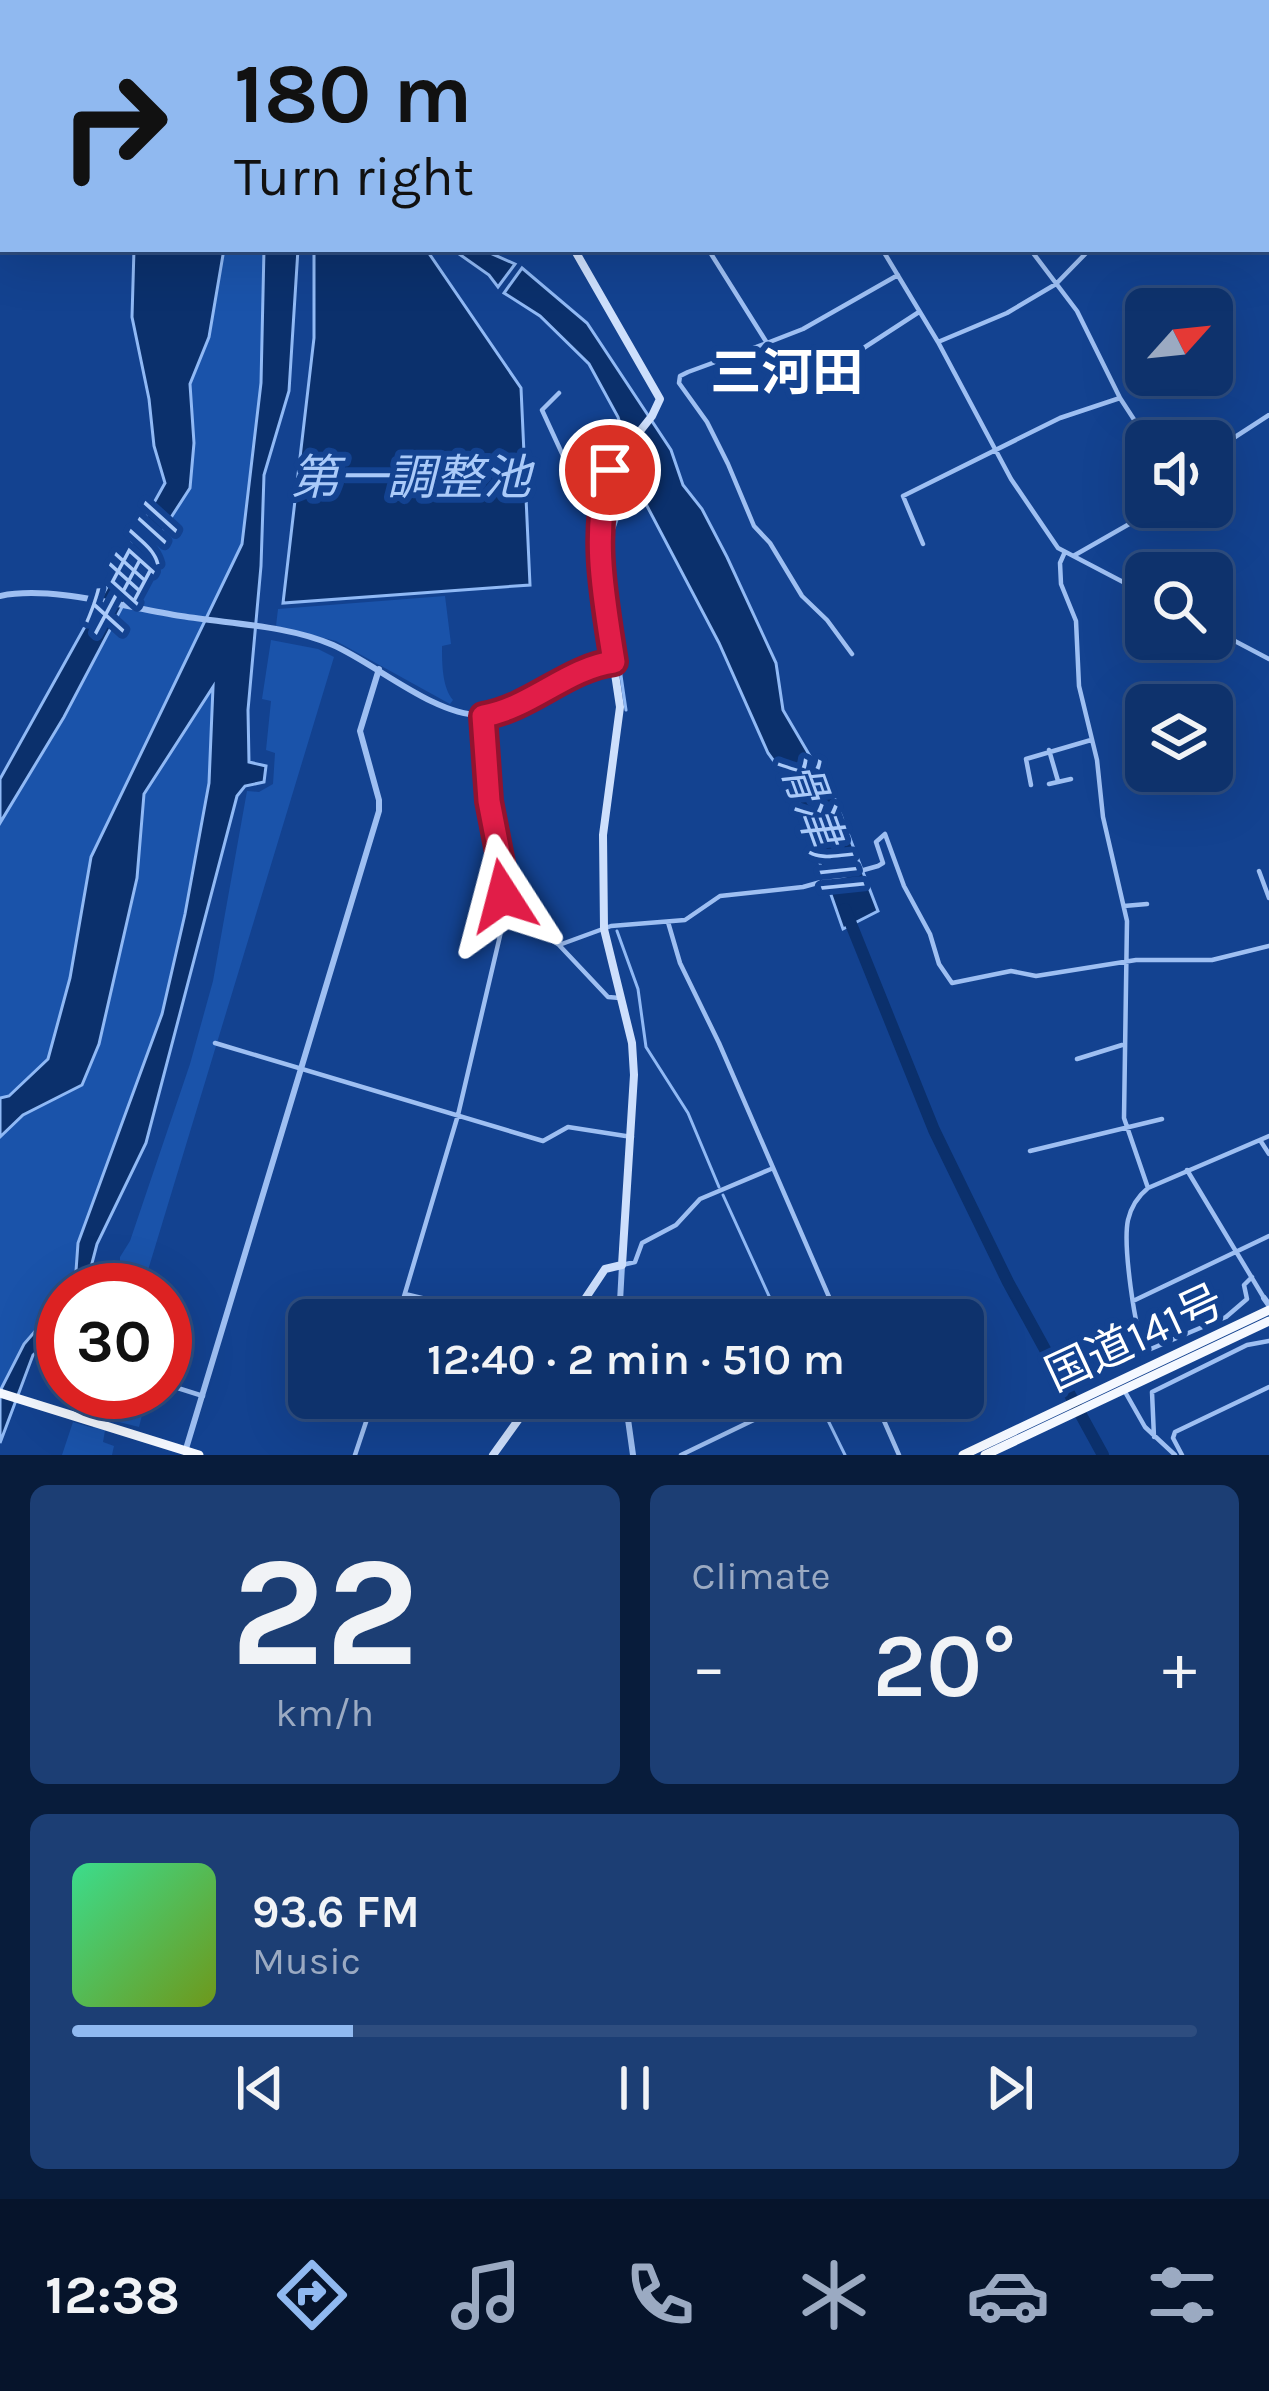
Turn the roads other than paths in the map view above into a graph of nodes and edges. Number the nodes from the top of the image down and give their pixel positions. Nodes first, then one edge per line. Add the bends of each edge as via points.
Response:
1 (576, 252) edge
2 (710, 252) edge
3 (884, 252) edge
4 (1032, 252) edge
5 (1087, 252) edge
6 (898, 275) junction
7 (1056, 284) junction
8 (919, 312) junction
9 (938, 342) junction
10 (766, 343) junction
11 (559, 393) dead end
12 (817, 394) dead end
13 (1120, 398) junction
14 (1269, 416) edge
15 (1134, 420) edge
16 (1233, 439) edge
17 (996, 451) junction
18 (1125, 527) edge
19 (600, 536) junction
20 (923, 544) dead end
21 (1064, 554) junction
22 (1072, 557) junction
23 (1125, 584) edge
24 (0, 596) edge
25 (1233, 640) edge
26 (852, 654) dead end
27 (1269, 659) edge
28 (614, 662) junction
29 (379, 669) junction
30 (483, 716) junction
31 (1091, 740) junction
32 (1049, 750) junction
33 (1071, 779) dead end
34 (1058, 782) junction
35 (1031, 784) dead end
36 (1049, 784) dead end
37 (1259, 871) dead end
38 (1269, 898) edge
39 (1148, 904) dead end
40 (1124, 906) junction
41 (668, 922) junction
42 (503, 923) junction
43 (604, 929) junction
44 (559, 946) junction
45 (1269, 946) edge
46 (1128, 963) junction
47 (621, 998) junction
48 (215, 1043) dead end
49 (1123, 1045) junction
50 (1077, 1059) dead end
51 (301, 1068) junction
52 (458, 1114) junction
53 (1162, 1119) dead end
54 (1127, 1130) junction
55 (1269, 1136) edge
56 (632, 1137) junction
57 (1260, 1140) junction
58 (1030, 1151) dead end
59 (1269, 1154) edge
60 (773, 1168) junction
61 (1187, 1170) junction
62 (1148, 1188) junction
63 (1269, 1236) edge
64 (1236, 1252) junction
65 (622, 1264) junction
66 (1252, 1277) junction
67 (405, 1294) junction
68 (403, 1299) edge
69 (422, 1299) edge
70 (585, 1299) edge
71 (620, 1299) edge
72 (830, 1299) edge
73 (1133, 1301) junction
74 (1267, 1304) edge
75 (1269, 1321) edge
76 (1269, 1341) edge
77 (1269, 1387) edge
78 (1114, 1390) junction
79 (192, 1393) edge
80 (0, 1394) edge
81 (203, 1396) junction
82 (367, 1419) edge
83 (519, 1419) edge
84 (628, 1419) edge
85 (756, 1419) edge
86 (883, 1419) edge
87 (1154, 1437) junction
88 (185, 1453) edge
89 (200, 1455) edge
90 (356, 1455) edge
91 (494, 1455) edge
92 (633, 1455) edge
93 (681, 1455) edge
94 (899, 1455) edge
95 (963, 1455) edge
96 (985, 1455) edge
97 (1178, 1455) edge

1 - 19 main road via 658,392 658,405 612,464
2 - 10 street
3 - 6 street
4 - 7 street
5 - 7 street
6 - 8 street
6 - 10 street
7 - 9 street
7 - 13 street
8 - 9 street
8 - 12 street via 859,351 859,361
9 - 17 street
10 - 26 street via 679,382 754,526
11 - 19 street via 542,410
13 - 15 street
13 - 17 street
14 - 16 street
17 - 20 street via 903,496
17 - 21 street
18 - 22 street
19 - 28 main road
21 - 22 street
21 - 31 street via 1061,584 1076,621
22 - 23 street
24 - 29 street via 30,593 266,629 325,642
25 - 27 street
28 - 30 street
28 - 43 main road via 620,707 603,835
29 - 30 street via 440,704
29 - 51 street via 360,731 379,811
30 - 42 street
31 - 32 street
31 - 40 street
32 - 34 street
32 - 35 street via 1026,759
33 - 34 street
34 - 36 street
37 - 38 street
39 - 40 street
40 - 46 street
41 - 43 street
41 - 46 street via 720,896 878,866 876,842 885,834 952,983
41 - 60 street
42 - 44 street
42 - 52 street
43 - 44 street
43 - 47 main road
44 - 47 street via 608,997
45 - 46 street via 1212,960
46 - 49 street
47 - 56 main road via 633,1058
48 - 51 street
49 - 50 street
49 - 54 street
51 - 52 street
51 - 81 street
52 - 56 street via 543,1141 568,1127
52 - 67 street
53 - 54 street
54 - 58 street
54 - 62 street
55 - 57 street
56 - 65 main road
57 - 59 street
57 - 61 street
60 - 65 street via 700,1199 676,1225 642,1243 635,1262
60 - 72 street
61 - 62 street
61 - 64 street
62 - 73 street via 1127,1227
63 - 64 street
64 - 66 street
64 - 73 street
65 - 70 main road via 605,1269
65 - 71 street
66 - 73 street via 1244,1285 1247,1299 1231,1314 1148,1351
66 - 74 street
67 - 68 street
67 - 69 street
74 - 78 highway, 国道141号
75 - 78 highway, 国道141号
76 - 87 street via 1152,1393
77 - 97 street via 1175,1432
78 - 87 street
78 - 95 highway, 国道141号
78 - 96 highway, 国道141号
79 - 81 street
80 - 88 highway
81 - 88 street
82 - 90 street
83 - 91 main road
84 - 92 street
85 - 93 street
86 - 94 street
87 - 97 street
88 - 89 highway

